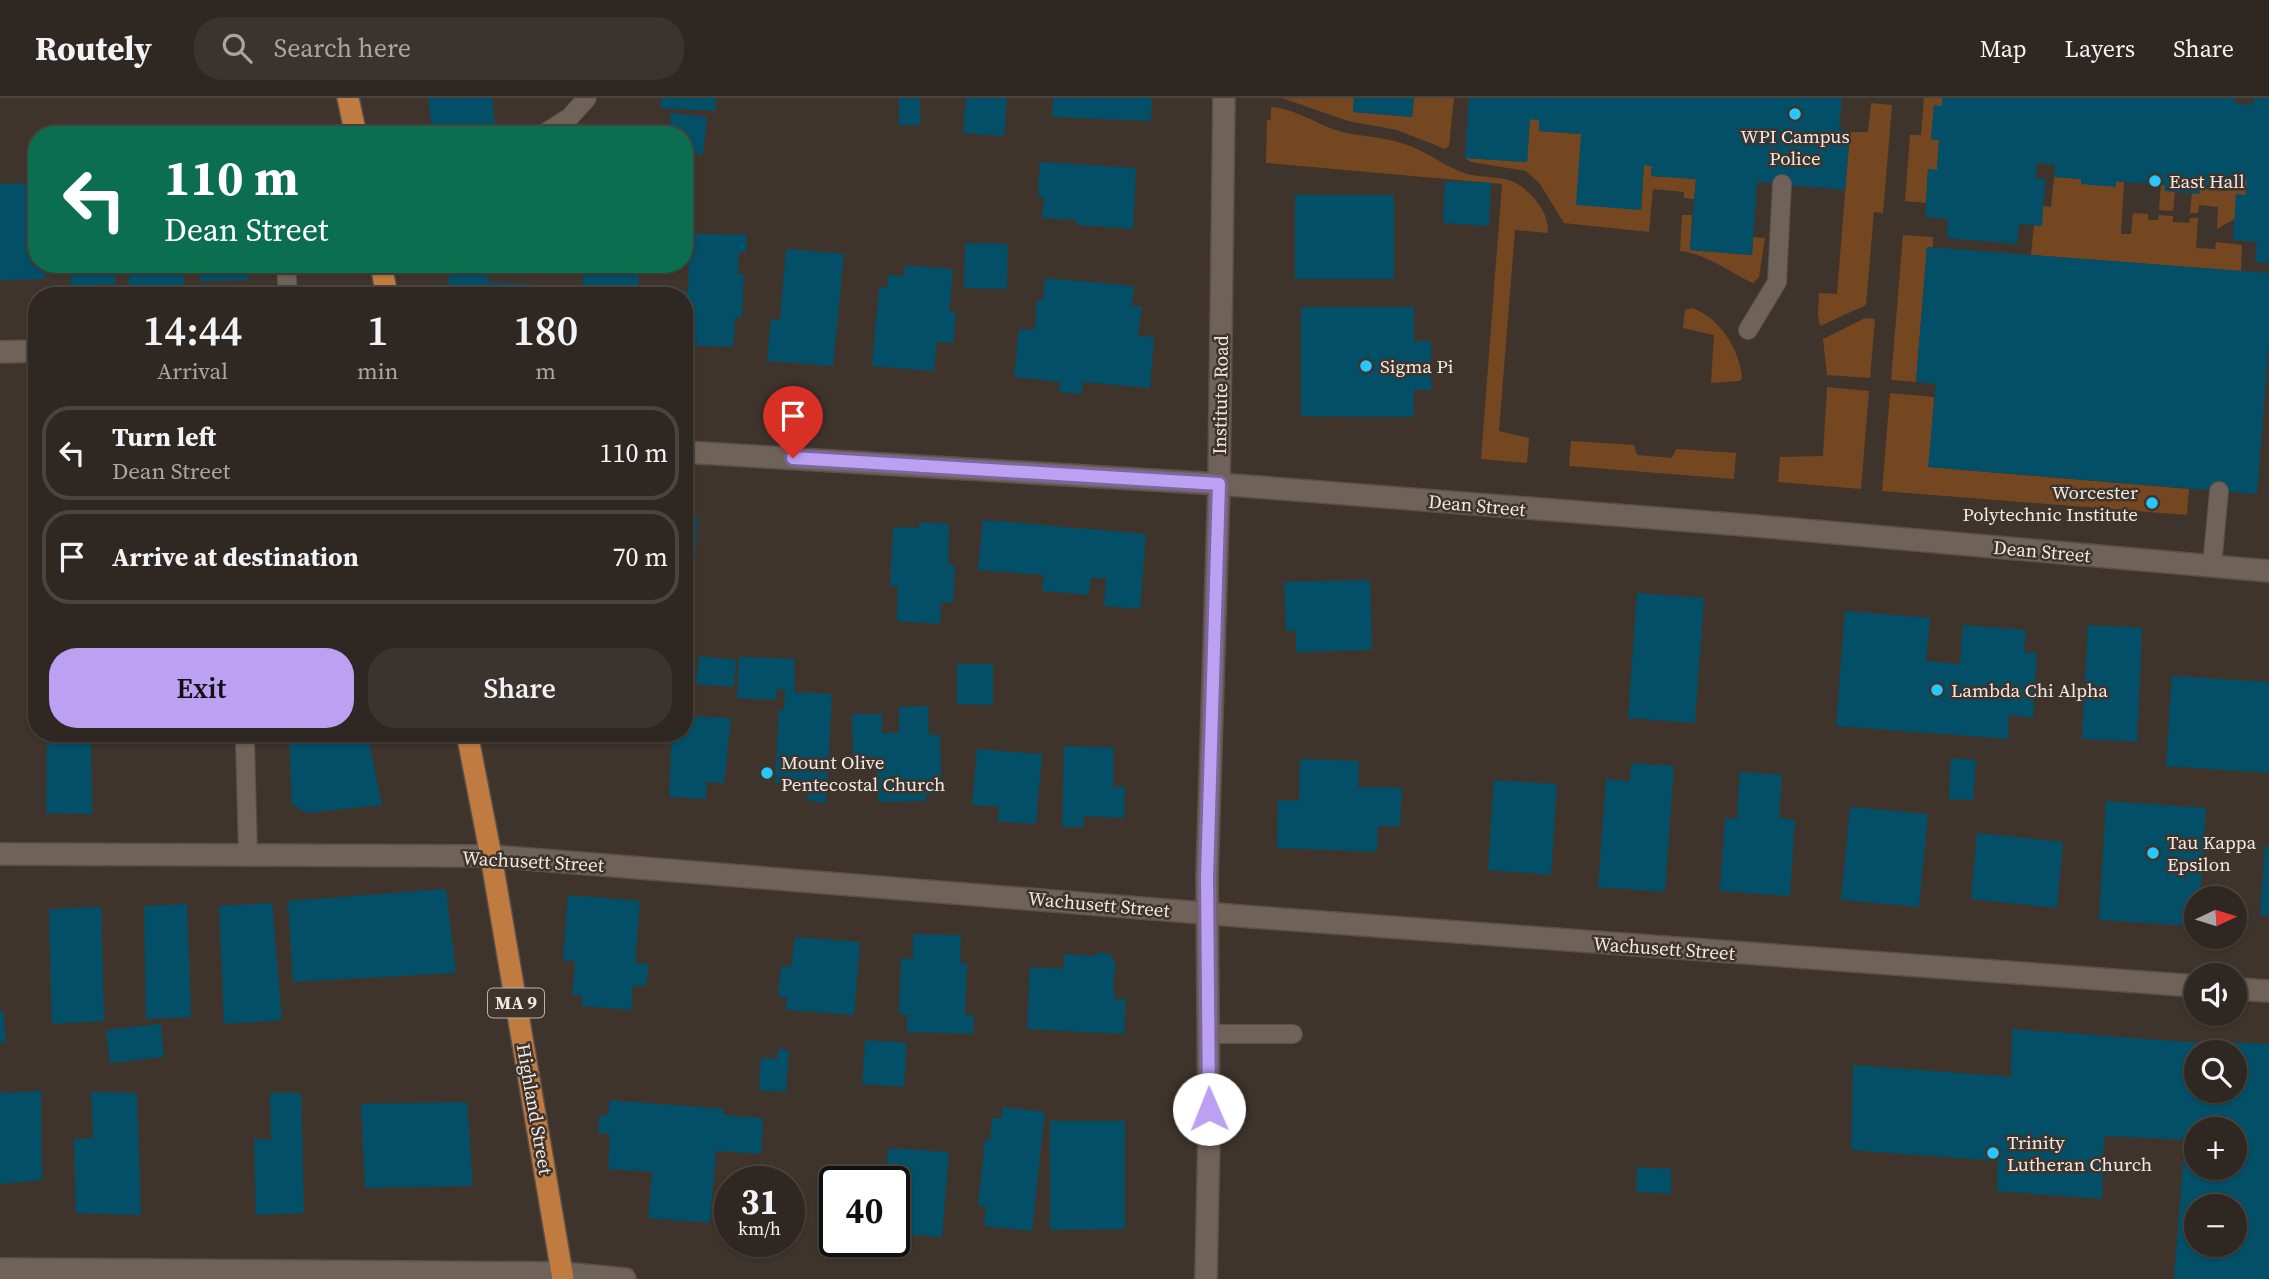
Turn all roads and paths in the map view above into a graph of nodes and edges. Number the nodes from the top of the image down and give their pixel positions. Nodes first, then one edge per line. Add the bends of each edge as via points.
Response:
1 (348, 98) edge
2 (587, 98) edge
3 (1224, 98) edge
4 (354, 126) edge
5 (556, 126) edge
6 (1782, 184) dead end
7 (1748, 330) dead end
8 (28, 351) edge
9 (0, 352) edge
10 (693, 453) edge
11 (1219, 484) junction
12 (2219, 491) dead end
13 (2212, 566) junction
14 (2269, 571) edge
15 (245, 742) edge
16 (469, 742) edge
17 (0, 854) edge
18 (248, 855) junction
19 (491, 856) junction
20 (1208, 913) junction
21 (2184, 985) edge
22 (2247, 990) edge
23 (2269, 991) edge
24 (1208, 1034) junction
25 (1293, 1034) dead end
26 (0, 1269) edge
27 (563, 1276) edge
28 (625, 1279) edge
29 (1206, 1279) edge

1 - 4 highway
2 - 5 lane
3 - 11 street, Institute Road
6 - 7 lane via 1777,282
8 - 9 street
10 - 11 street, Dean Street
11 - 13 street, Dean Street
11 - 20 street, Institute Road
12 - 13 lane
13 - 14 street, Dean Street
15 - 18 lane
16 - 19 highway, Highland Street / MA 9
17 - 18 street, Wachusett Street
18 - 19 street, Wachusett Street
19 - 20 street, Wachusett Street
19 - 27 highway, Highland Street / MA 9
20 - 21 street, Wachusett Street
20 - 24 street, Institute Road
22 - 23 street
24 - 25 lane
24 - 29 street, Institute Road
26 - 27 street
27 - 28 street

